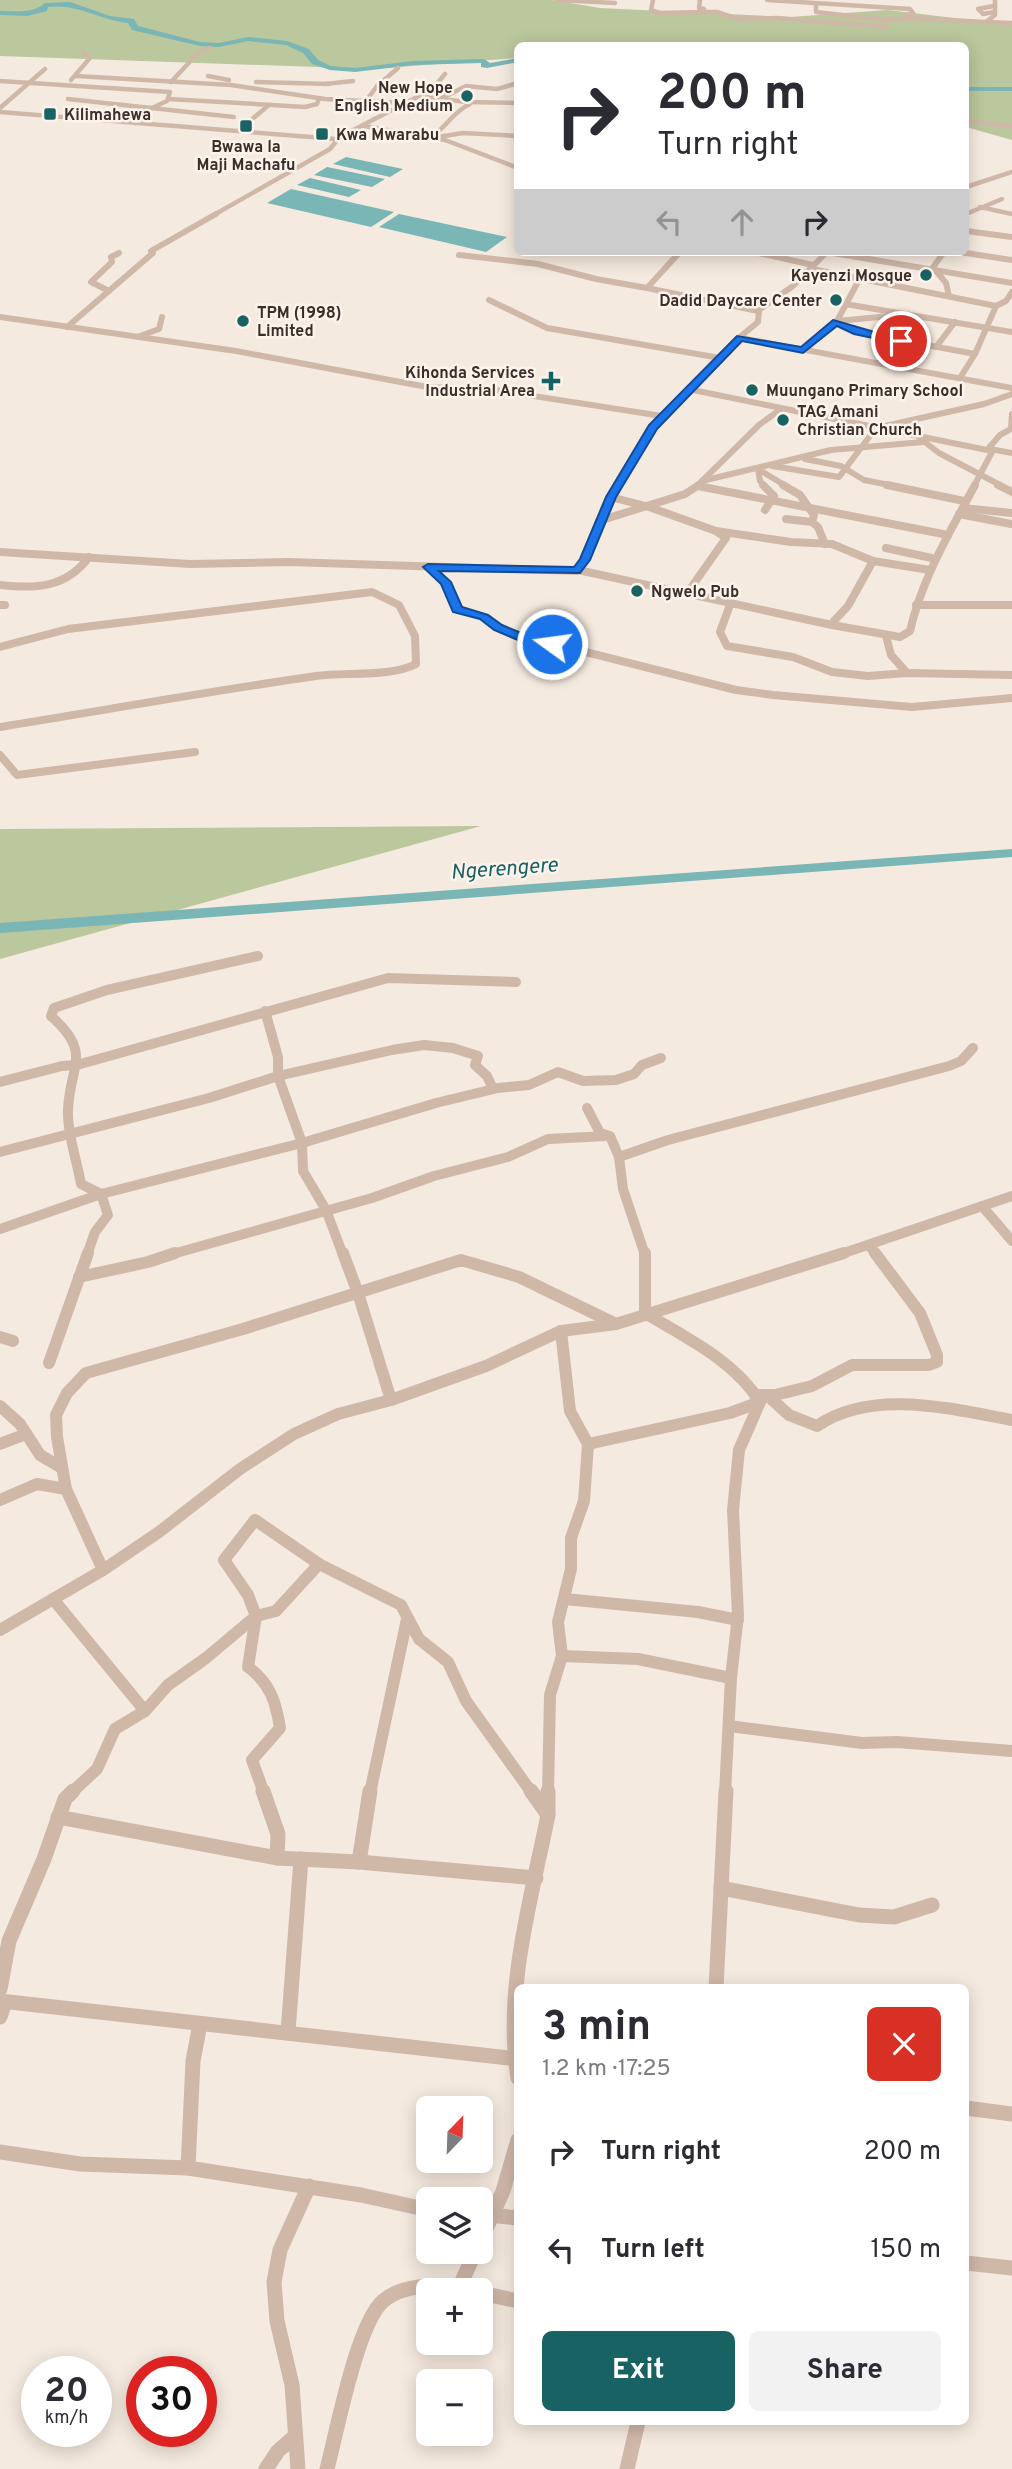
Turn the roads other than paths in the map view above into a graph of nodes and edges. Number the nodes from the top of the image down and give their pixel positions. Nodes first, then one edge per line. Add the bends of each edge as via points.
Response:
1 (557, 0) edge
2 (653, 0) edge
3 (700, 0) edge
4 (995, 0) edge
5 (615, 4) dead end
6 (718, 4) dead end
7 (766, 4) edge
8 (816, 5) junction
9 (797, 8) junction
10 (701, 12) junction
11 (723, 14) junction
12 (763, 18) junction
13 (791, 19) junction
14 (915, 19) junction
15 (887, 20) junction
16 (986, 22) junction
17 (1012, 23) edge
18 (209, 48) dead end
19 (84, 52) dead end
20 (398, 68) dead end
21 (46, 69) dead end
22 (445, 74) dead end
23 (76, 76) junction
24 (208, 76) dead end
25 (237, 80) junction
26 (0, 81) edge
27 (354, 81) dead end
28 (171, 82) junction
29 (29, 83) junction
30 (514, 83) edge
31 (329, 84) junction
32 (63, 86) junction
33 (80, 86) junction
34 (231, 86) junction
35 (114, 88) junction
36 (503, 88) junction
37 (267, 90) junction
38 (419, 96) junction
39 (303, 97) junction
40 (441, 98) junction
41 (68, 99) junction
42 (169, 99) junction
43 (319, 99) junction
44 (210, 100) junction
45 (366, 101) junction
46 (97, 102) junction
47 (473, 102) junction
48 (488, 102) junction
49 (403, 103) junction
50 (514, 103) edge
51 (247, 104) junction
52 (62, 105) dead end
53 (128, 105) junction
54 (269, 105) junction
55 (152, 108) junction
56 (0, 110) edge
57 (55, 110) dead end
58 (48, 115) junction
59 (234, 117) junction
60 (108, 121) junction
61 (969, 121) edge
62 (135, 123) junction
63 (363, 125) junction
64 (1012, 126) edge
65 (217, 128) junction
66 (239, 130) junction
67 (514, 136) edge
68 (428, 137) junction
69 (338, 139) junction
70 (514, 166) edge
71 (1012, 172) edge
72 (969, 186) edge
73 (1002, 199) dead end
74 (980, 207) junction
75 (969, 212) edge
76 (1012, 214) edge
77 (969, 231) edge
78 (1012, 237) edge
79 (119, 253) dead end
80 (969, 254) edge
81 (459, 255) dead end
82 (676, 256) edge
83 (770, 256) edge
84 (823, 256) edge
85 (849, 256) edge
86 (942, 256) edge
87 (1012, 260) edge
88 (813, 267) junction
89 (933, 271) junction
90 (859, 280) junction
91 (1012, 283) edge
92 (647, 288) junction
93 (109, 291) junction
94 (1012, 292) edge
95 (949, 296) junction
96 (489, 300) dead end
97 (845, 304) junction
98 (996, 306) junction
99 (758, 311) junction
100 (911, 314) junction
101 (0, 317) edge
102 (162, 317) dead end
103 (836, 322) junction
104 (955, 322) junction
105 (67, 327) junction
106 (984, 327) junction
107 (1012, 332) edge
108 (138, 337) junction
109 (740, 338) junction
110 (936, 347) junction
111 (803, 350) junction
112 (975, 354) junction
113 (720, 358) junction
114 (960, 378) junction
115 (1012, 388) edge
116 (688, 390) junction
117 (1012, 394) edge
118 (782, 409) junction
119 (1012, 415) edge
120 (662, 416) junction
121 (876, 428) junction
122 (921, 440) junction
123 (861, 445) junction
124 (989, 449) junction
125 (1012, 453) edge
126 (799, 459) junction
127 (772, 466) junction
128 (847, 468) junction
129 (758, 469) junction
130 (980, 474) junction
131 (700, 484) junction
132 (1012, 492) edge
133 (611, 497) junction
134 (772, 500) junction
135 (649, 507) junction
136 (806, 507) junction
137 (962, 507) junction
138 (765, 510) dead end
139 (1012, 513) edge
140 (786, 519) dead end
141 (599, 521) junction
142 (812, 522) junction
143 (1012, 524) edge
144 (716, 531) junction
145 (948, 535) junction
146 (825, 544) junction
147 (0, 552) edge
148 (89, 557) junction
149 (936, 559) junction
150 (876, 561) junction
151 (428, 567) junction
152 (578, 569) junction
153 (930, 570) junction
154 (0, 585) edge
155 (688, 592) junction
156 (731, 602) junction
157 (916, 605) junction
158 (1012, 605) edge
159 (834, 621) dead end
160 (886, 636) junction
161 (0, 647) edge
162 (907, 673) junction
163 (1012, 674) edge
164 (1012, 698) edge
165 (0, 727) edge
166 (195, 752) dead end
167 (0, 755) edge
168 (258, 956) dead end
169 (516, 982) dead end
170 (265, 1011) junction
171 (972, 1048) dead end
172 (661, 1058) dead end
173 (77, 1065) junction
174 (278, 1076) junction
175 (0, 1082) edge
176 (493, 1089) junction
177 (587, 1108) dead end
178 (74, 1132) junction
179 (610, 1136) junction
180 (302, 1143) junction
181 (0, 1152) edge
182 (619, 1157) junction
183 (101, 1194) junction
184 (1012, 1196) edge
185 (982, 1206) junction
186 (326, 1210) junction
187 (0, 1229) edge
188 (1012, 1241) edge
189 (869, 1245) junction
190 (79, 1277) junction
191 (358, 1293) junction
192 (645, 1313) junction
193 (615, 1324) junction
194 (561, 1331) junction
195 (0, 1337) edge
196 (13, 1341) dead end
197 (49, 1363) dead end
198 (762, 1397) junction
199 (391, 1400) junction
200 (0, 1406) edge
201 (1012, 1420) edge
202 (26, 1434) junction
203 (0, 1444) edge
204 (588, 1444) junction
205 (62, 1468) junction
206 (66, 1489) junction
207 (0, 1500) edge
208 (318, 1564) junction
209 (103, 1570) junction
210 (53, 1599) junction
211 (565, 1599) junction
212 (256, 1616) junction
213 (407, 1619) junction
214 (738, 1620) junction
215 (0, 1630) edge
216 (562, 1656) junction
217 (730, 1678) junction
218 (145, 1711) junction
219 (729, 1726) junction
220 (1012, 1751) edge
221 (548, 1815) junction
222 (58, 1817) junction
223 (277, 1858) junction
224 (301, 1859) junction
225 (359, 1862) junction
226 (536, 1878) junction
227 (721, 1888) junction
228 (932, 1905) dead end
229 (516, 1984) edge
230 (716, 1984) edge
231 (2, 1997) edge
232 (0, 2017) edge
233 (200, 2024) junction
234 (288, 2032) junction
235 (514, 2059) edge
236 (969, 2108) edge
237 (1012, 2114) edge
238 (0, 2152) edge
239 (514, 2154) edge
240 (188, 2168) junction
241 (309, 2186) junction
242 (493, 2206) edge
243 (416, 2207) edge
244 (493, 2216) edge
245 (514, 2218) edge
246 (969, 2263) edge
247 (1012, 2268) edge
248 (416, 2289) edge
249 (493, 2296) edge
250 (514, 2300) edge
251 (637, 2425) edge
252 (295, 2437) junction
253 (266, 2469) edge
254 (298, 2469) edge
255 (327, 2469) edge
256 (627, 2469) edge

1 - 5 street
2 - 10 street via 651,9 660,13
3 - 10 street
4 - 16 street via 995,15
6 - 11 street
7 - 9 street
7 - 12 street
8 - 9 street
8 - 14 street via 911,9 913,13 907,15
8 - 15 street via 816,12
9 - 13 street
10 - 11 street
11 - 12 street via 736,19
12 - 13 street
13 - 15 street via 883,27
14 - 15 street
14 - 16 street
16 - 17 street
18 - 28 street via 198,53
19 - 23 street via 90,58
20 - 45 street
21 - 29 street
22 - 38 street
23 - 28 street
23 - 32 street
24 - 25 street
25 - 31 street
25 - 34 street
26 - 29 street
27 - 31 street
28 - 34 street
29 - 32 street
29 - 56 street
30 - 36 street
31 - 39 street via 317,86
32 - 33 street
33 - 35 street
33 - 41 street
34 - 37 street
34 - 44 street
35 - 42 street via 167,91
35 - 46 street
36 - 40 street via 464,86
36 - 48 street
37 - 39 street
37 - 51 street
38 - 40 street
38 - 49 street
39 - 43 street
40 - 47 street
41 - 46 street
41 - 52 street
42 - 44 street
42 - 55 street
43 - 45 street
43 - 54 street via 310,107
44 - 51 street
45 - 49 street
46 - 53 street
47 - 48 street
47 - 68 street
48 - 50 street
49 - 63 street
51 - 54 street
51 - 59 street
53 - 55 street
53 - 60 street
54 - 66 street
55 - 59 street
55 - 62 street
56 - 58 street
57 - 58 street
58 - 60 street
59 - 65 street
60 - 62 street
61 - 64 street
62 - 65 street
63 - 68 street
63 - 69 street
65 - 66 street
66 - 69 street
67 - 68 street via 463,133
68 - 70 street
69 - 93 street via 330,149 151,251
71 - 72 street
73 - 74 street
74 - 75 street
74 - 76 street
77 - 78 street
79 - 93 street via 91,282
80 - 87 street
81 - 92 street via 538,264
82 - 92 street
83 - 88 street
84 - 88 street
85 - 89 street
86 - 89 street
88 - 90 street
88 - 99 street
89 - 91 street
89 - 95 street via 946,283
90 - 95 street
90 - 97 street
92 - 99 street
93 - 105 street
94 - 98 street via 1006,302
95 - 98 street
96 - 113 street via 547,328
97 - 100 street
97 - 103 street
98 - 106 street
99 - 109 street via 760,320
100 - 103 street
100 - 104 street
101 - 105 street
102 - 108 street via 159,329
103 - 110 street via 857,332
103 - 111 street
104 - 106 street
104 - 110 street
105 - 108 street
106 - 107 street
106 - 112 street
108 - 120 street via 419,386 489,389
109 - 111 street
109 - 113 street
110 - 112 street
111 - 114 street
112 - 114 street
113 - 116 street
114 - 115 street
116 - 118 street
116 - 120 street
117 - 121 street
118 - 121 street
118 - 131 street via 735,447
119 - 124 street via 1011,429 998,436
120 - 133 street
121 - 122 street
121 - 123 street
122 - 123 street
122 - 124 street
122 - 130 street
123 - 126 street
123 - 128 street
124 - 125 street
124 - 130 street via 992,452
126 - 127 street
126 - 128 street
127 - 128 street via 839,477
127 - 129 street
128 - 137 street via 864,480
129 - 131 street
129 - 134 street
129 - 136 street via 800,495
130 - 132 street
130 - 137 street
131 - 134 street
131 - 135 street
133 - 135 street
133 - 141 street
134 - 136 street
134 - 138 street
135 - 141 street
135 - 144 street
136 - 142 street via 814,515
136 - 145 street
137 - 139 street
137 - 143 street
137 - 145 street
140 - 142 street
141 - 152 street
142 - 146 street
144 - 146 street
144 - 155 street via 726,538
145 - 149 street
146 - 150 street
147 - 148 street
148 - 151 street via 190,564
148 - 154 street via 73,578 53,586
149 - 150 street via 888,546
149 - 153 street
150 - 153 street
150 - 159 street
151 - 152 street
151 - 164 street via 445,582 457,609 484,617 507,632 736,690 912,707
152 - 155 street
153 - 157 street
155 - 156 street
156 - 160 street
156 - 162 street via 720,632 727,646 793,657 832,672 868,676
157 - 158 street
157 - 160 street via 910,631 900,637
160 - 162 street via 891,655
161 - 165 street via 68,629 372,592 399,606 415,636 416,664 405,670 260,684
162 - 163 street
166 - 167 street via 17,775
168 - 173 street via 107,990 54,1008 51,1016 71,1034
169 - 170 street via 388,978
170 - 173 street
170 - 174 street via 278,1057
171 - 182 street via 949,1066
172 - 176 street via 616,1080 583,1081 558,1072 529,1085
173 - 175 street
173 - 178 street via 68,1110
174 - 176 street via 424,1045 478,1056 475,1065
174 - 178 street
174 - 180 street
176 - 180 street
177 - 179 street via 600,1133
178 - 181 street
178 - 183 street via 81,1184
179 - 182 street
179 - 186 street via 548,1139 508,1157
180 - 183 street
180 - 186 street via 303,1171
182 - 192 street via 623,1189 645,1254
183 - 187 street
183 - 190 street via 108,1215 94,1232
184 - 185 street
185 - 188 street
185 - 189 street
186 - 190 street via 148,1262
186 - 191 street
189 - 192 street
189 - 198 street via 920,1313 937,1362 852,1365 812,1386
190 - 197 street
191 - 193 street via 461,1260 475,1262
191 - 199 street
191 - 205 street via 86,1373 67,1393 56,1415
192 - 193 street
192 - 198 street via 723,1364
193 - 194 street
194 - 199 street via 486,1366
194 - 204 street via 570,1411
195 - 196 street
198 - 201 street via 796,1420 817,1426 836,1414 870,1406
198 - 204 street via 730,1413
198 - 214 street via 739,1450 735,1486
199 - 209 street via 338,1414 294,1434
200 - 202 street
202 - 203 street
202 - 205 street via 40,1455
204 - 211 street via 584,1501 571,1538
205 - 206 street
206 - 207 street via 52,1483 27,1486
206 - 209 street
208 - 212 street via 276,1611
208 - 212 street via 255,1520 224,1560
208 - 213 street via 401,1605
209 - 210 street
210 - 215 street
210 - 218 street
211 - 214 street
211 - 216 street via 558,1622
212 - 218 street via 168,1685
212 - 223 street via 248,1667 266,1679 280,1728 252,1760 278,1834
213 - 221 street via 419,1639 448,1662 466,1701
213 - 225 street via 377,1751
214 - 217 street
216 - 217 street via 638,1658
216 - 221 street via 550,1695
217 - 219 street
218 - 222 street via 115,1729 97,1769 65,1799
219 - 220 street via 862,1743
219 - 227 street
221 - 226 street
222 - 223 street
222 - 231 street via 9,1941
223 - 224 street
224 - 225 street
224 - 234 street
225 - 226 street
226 - 229 street
227 - 228 street via 859,1915 894,1917
227 - 230 street
231 - 232 street
231 - 233 street
233 - 234 street
233 - 240 street via 192,2061
234 - 235 street
236 - 237 street
238 - 240 street via 80,2164
239 - 242 street via 503,2191
240 - 241 street
241 - 243 street
241 - 252 street via 280,2250 274,2282 277,2321 292,2385
244 - 245 street
246 - 247 street
248 - 255 street via 398,2292 372,2314
249 - 250 street
251 - 256 street
252 - 253 street
252 - 254 street

